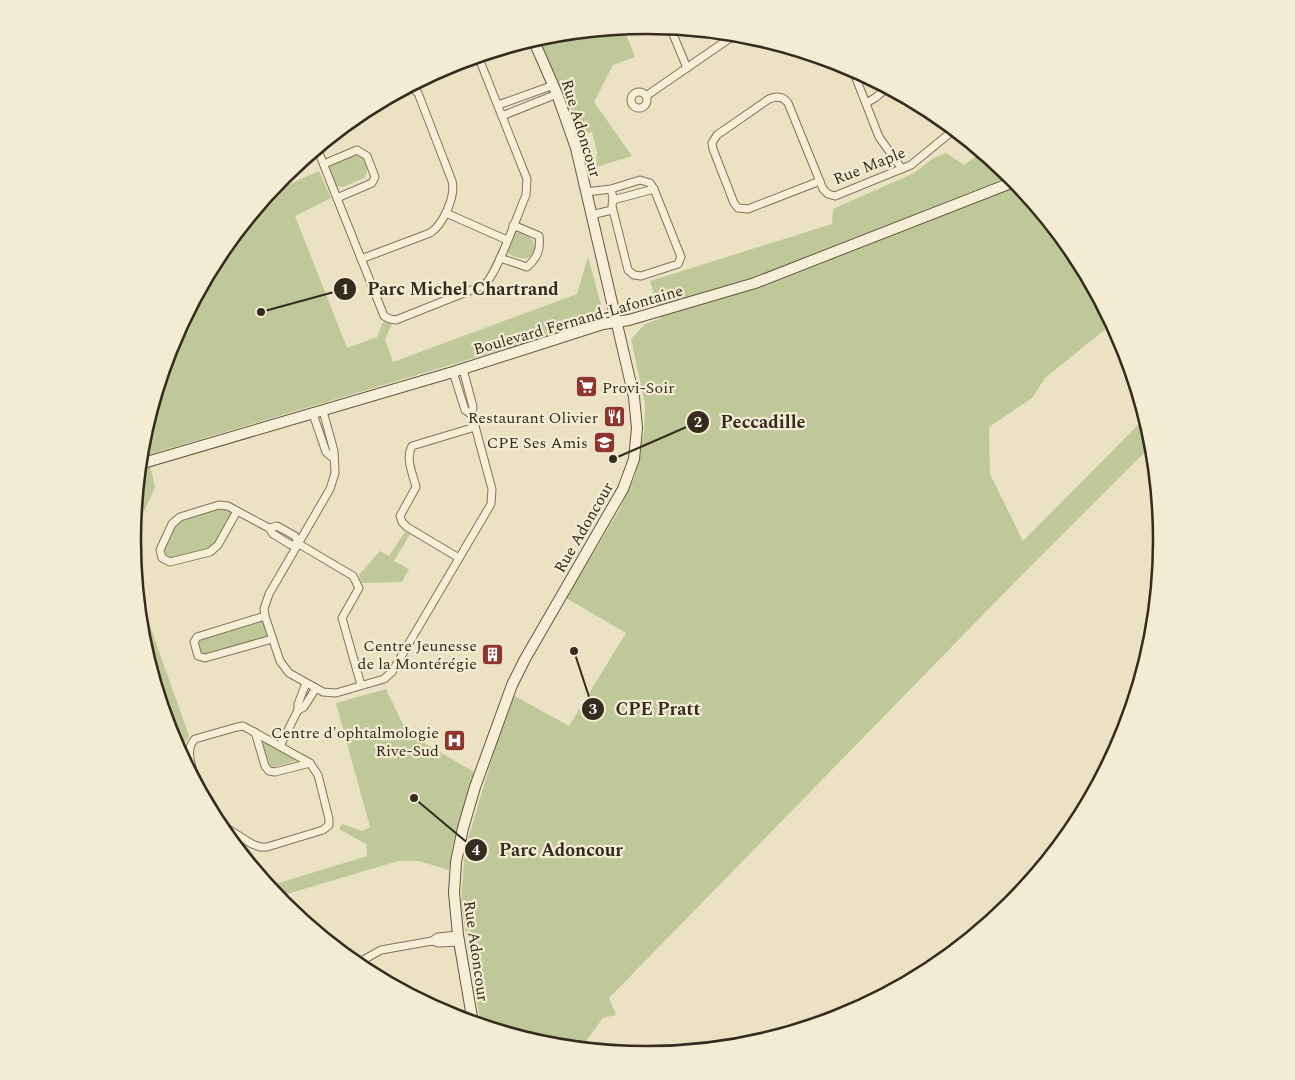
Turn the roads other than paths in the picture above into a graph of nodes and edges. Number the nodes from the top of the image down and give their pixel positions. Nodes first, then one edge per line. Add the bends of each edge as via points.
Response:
1 (673, 35) edge
2 (727, 40) edge
3 (536, 46) edge
4 (481, 63) edge
5 (687, 68) junction
6 (856, 79) edge
7 (556, 89) junction
8 (415, 91) edge
9 (882, 92) edge
10 (646, 96) dead end
11 (866, 103) junction
12 (498, 105) junction
13 (502, 116) junction
14 (950, 133) edge
15 (320, 154) edge
16 (324, 164) junction
17 (902, 169) junction
18 (820, 181) junction
19 (1007, 184) edge
20 (611, 189) junction
21 (654, 189) junction
22 (586, 192) junction
23 (337, 198) junction
24 (613, 200) junction
25 (612, 210) junction
26 (446, 213) junction
27 (591, 215) junction
28 (513, 225) junction
29 (507, 240) junction
30 (500, 258) junction
31 (361, 259) junction
32 (616, 322) junction
33 (458, 370) junction
34 (318, 412) junction
35 (475, 427) junction
36 (148, 462) edge
37 (237, 511) junction
38 (299, 544) junction
39 (459, 558) junction
40 (266, 616) junction
41 (272, 639) junction
42 (306, 683) junction
43 (361, 685) junction
44 (316, 688) junction
45 (298, 710) junction
46 (255, 732) junction
47 (280, 746) junction
48 (192, 761) edge
49 (310, 763) junction
50 (236, 834) edge
51 (458, 939) junction
52 (364, 960) edge
53 (471, 1014) edge

1 - 5 street
2 - 5 street
3 - 7 street, Rue Adoncour
4 - 12 street
5 - 10 street
6 - 11 street
7 - 12 street
7 - 13 street
7 - 22 street, Rue Adoncour
8 - 26 street via 452,180 453,193
9 - 11 street
11 - 17 street via 881,140
12 - 13 street
13 - 28 street via 528,187
14 - 17 street, Rue Maple
15 - 16 street
16 - 23 street
16 - 23 street via 357,150 367,156 375,177 372,183
17 - 18 street, Rue Maple via 835,196 826,193
18 - 18 street, Rue Maple via 788,103 782,98 769,99 717,135 712,143 734,203 742,209
19 - 32 street, Boulevard Fernand-Lafontaine via 762,281
20 - 21 street via 640,180 650,183
20 - 22 street
20 - 24 street
21 - 24 street
21 - 25 street via 681,257 677,265 641,276 629,272
22 - 27 street, Rue Adoncour
23 - 31 street
24 - 25 street
25 - 27 street
26 - 29 street
26 - 31 street via 430,233
27 - 32 street, Rue Adoncour
28 - 29 street
28 - 30 street via 539,236 540,247 535,260 527,267
29 - 30 street
30 - 31 street via 484,285 396,320 384,316
32 - 33 street, Boulevard Fernand-Lafontaine
32 - 51 street, Rue Adoncour via 634,397 637,428 634,459 623,489 512,685 475,788 459,847 454,893
33 - 34 street, Boulevard Fernand-Lafontaine
33 - 35 street via 465,410 472,415
34 - 36 street, Boulevard Fernand-Lafontaine
34 - 38 street via 326,452 333,458 335,473 330,489
35 - 39 street via 492,498
35 - 39 street via 412,446 408,459 416,487 400,516 407,527
37 - 37 street via 219,505 180,517 172,524 160,550 162,558 170,562 210,552 218,545
37 - 38 street via 269,528 277,526 296,536
38 - 40 street via 269,594 264,608
38 - 43 street via 353,576 359,588 342,618
39 - 43 street via 392,672 384,679
40 - 41 street
40 - 41 street via 197,637 194,642 198,656 205,658
41 - 42 street via 280,661 289,673
42 - 44 street
42 - 45 street
43 - 44 street via 336,693
44 - 45 street via 304,707
45 - 47 street
46 - 47 street
46 - 48 street via 243,726 195,739 190,743
46 - 49 street via 269,771
47 - 49 street
49 - 50 street via 318,775 329,825 323,830 267,847 252,844
51 - 52 street via 386,948
51 - 53 street, Rue Adoncour

